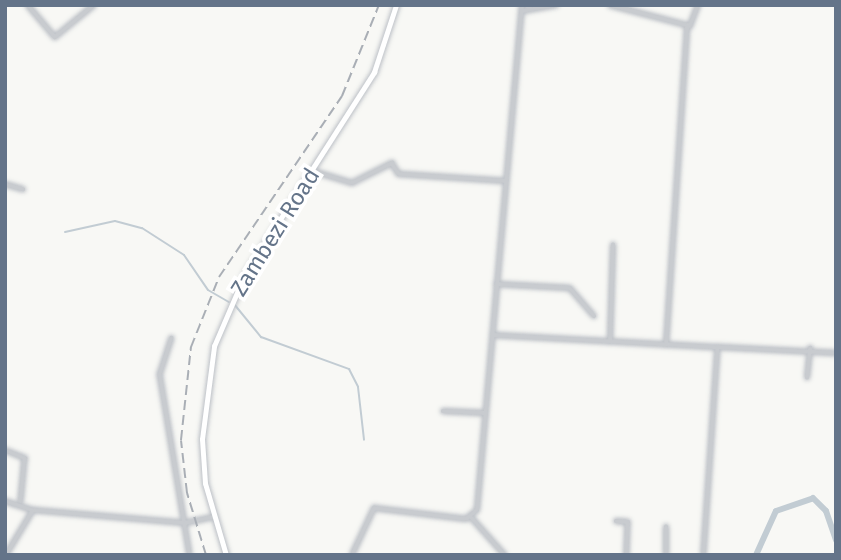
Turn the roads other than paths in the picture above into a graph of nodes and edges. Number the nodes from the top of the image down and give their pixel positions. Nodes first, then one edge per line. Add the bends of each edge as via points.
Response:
1 (29, 5) edge
2 (94, 5) edge
3 (396, 5) edge
4 (556, 5) edge
5 (610, 5) edge
6 (698, 5) edge
7 (522, 8) edge
8 (687, 26) junction
9 (313, 171) junction
10 (506, 181) junction
11 (5, 184) edge
12 (23, 189) dead end
13 (613, 245) dead end
14 (496, 284) junction
15 (594, 316) dead end
16 (493, 335) junction
17 (172, 338) dead end
18 (610, 342) junction
19 (666, 345) junction
20 (718, 347) junction
21 (810, 348) junction
22 (836, 353) edge
23 (807, 378) dead end
24 (443, 411) dead end
25 (484, 413) junction
26 (5, 450) edge
27 (5, 500) edge
28 (21, 502) junction
29 (33, 510) junction
30 (214, 517) junction
31 (472, 519) junction
32 (616, 522) dead end
33 (185, 523) junction
34 (666, 527) dead end
35 (6, 555) edge
36 (190, 555) edge
37 (226, 555) edge
38 (352, 555) edge
39 (505, 555) edge
40 (627, 555) edge
41 (666, 555) edge
42 (704, 555) edge

1 - 2 street via 55,37
3 - 9 main road, Zambezi Road via 374,72
4 - 7 street
5 - 8 street
6 - 8 street via 696,22
7 - 10 street
8 - 19 street
9 - 10 street via 352,183 392,163 399,174
9 - 30 main road, Zambezi Road via 230,303 214,346 204,412 205,483
10 - 14 street
11 - 12 street
13 - 18 street
14 - 15 street via 570,288
14 - 16 street
16 - 18 street
16 - 25 street
17 - 33 street via 160,374
18 - 19 street
19 - 20 street
20 - 21 street
20 - 42 street
21 - 22 street
21 - 23 street
24 - 25 street
25 - 31 street
26 - 28 street via 25,458
27 - 28 street
28 - 29 street
29 - 33 street
29 - 35 street
30 - 33 street
30 - 37 main road, Zambezi Road
31 - 38 street via 374,508
31 - 39 street
32 - 40 street via 628,522
33 - 36 street
34 - 41 street

